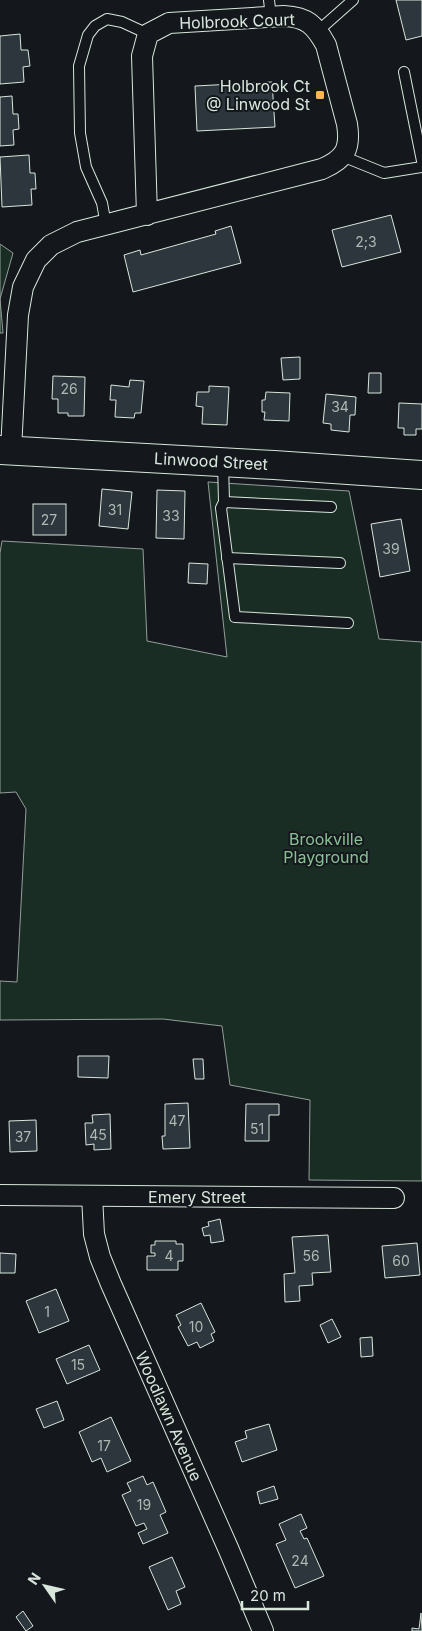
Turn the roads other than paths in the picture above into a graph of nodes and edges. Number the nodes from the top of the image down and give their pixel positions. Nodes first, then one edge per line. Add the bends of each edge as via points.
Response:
1 (353, 0) edge
2 (270, 8) edge
3 (318, 31) junction
4 (148, 34) junction
5 (404, 72) dead end
6 (342, 156) junction
7 (422, 161) edge
8 (422, 168) edge
9 (147, 215) junction
10 (106, 225) junction
11 (6, 450) edge
12 (223, 462) junction
13 (422, 475) edge
14 (224, 502) junction
15 (331, 507) dead end
16 (228, 558) junction
17 (340, 563) dead end
18 (348, 622) dead end
19 (0, 1195) edge
20 (92, 1196) junction
21 (394, 1198) dead end
22 (263, 1631) edge

1 - 3 lane
2 - 3 street, Holbrook Court via 302,18
2 - 4 street, Holbrook Court via 169,23
3 - 6 street, Holbrook Court via 326,45 347,124 349,138
4 - 9 street via 142,56
4 - 10 lane via 107,19 88,35 79,66 80,133 86,167 102,204
5 - 7 lane
6 - 8 lane via 384,173
6 - 9 street via 322,169
9 - 10 street
10 - 11 street via 77,232 51,244 36,260 23,287
11 - 12 main road, Linwood Street
12 - 13 main road, Linwood Street
12 - 14 lane
14 - 15 lane
14 - 16 lane via 221,508
16 - 17 lane
16 - 18 lane via 235,617
19 - 20 street, Emery Street
20 - 21 street, Emery Street
20 - 22 street, Woodlawn Avenue via 94,1234 107,1275

